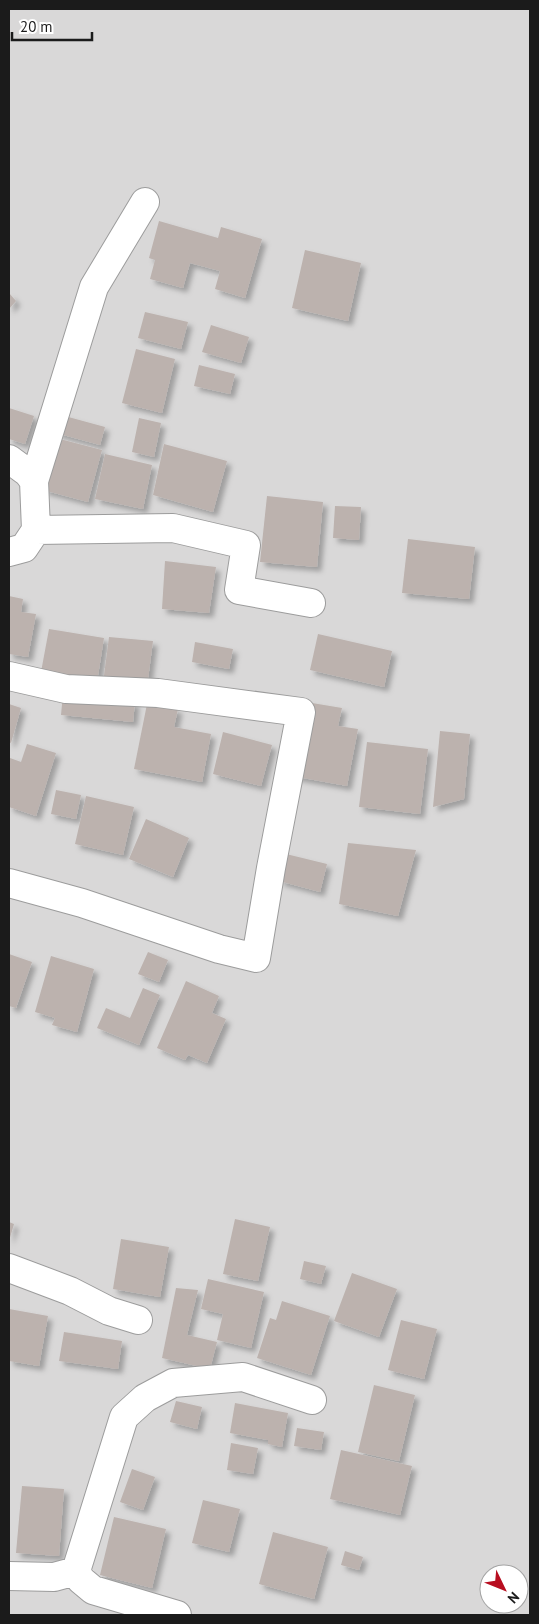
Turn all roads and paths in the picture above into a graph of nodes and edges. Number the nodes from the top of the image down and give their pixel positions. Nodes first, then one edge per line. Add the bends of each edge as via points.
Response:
1 (145, 202) dead end
2 (9, 459) edge
3 (34, 480) junction
4 (36, 530) junction
5 (9, 552) edge
6 (311, 602) dead end
7 (9, 676) edge
8 (9, 883) edge
9 (9, 1268) edge
10 (138, 1320) dead end
11 (312, 1400) dead end
12 (76, 1571) junction
13 (9, 1576) edge
14 (177, 1615) edge

1 - 3 street via 94,287
2 - 3 street
3 - 4 street
4 - 5 street via 24,548
4 - 6 street via 173,528 246,545 239,590
7 - 8 street via 66,689 158,694 301,712 256,958
9 - 10 street via 70,1291 108,1312
11 - 12 street via 243,1377 174,1383 145,1398 124,1417
12 - 13 street via 54,1577
12 - 14 street via 92,1590

